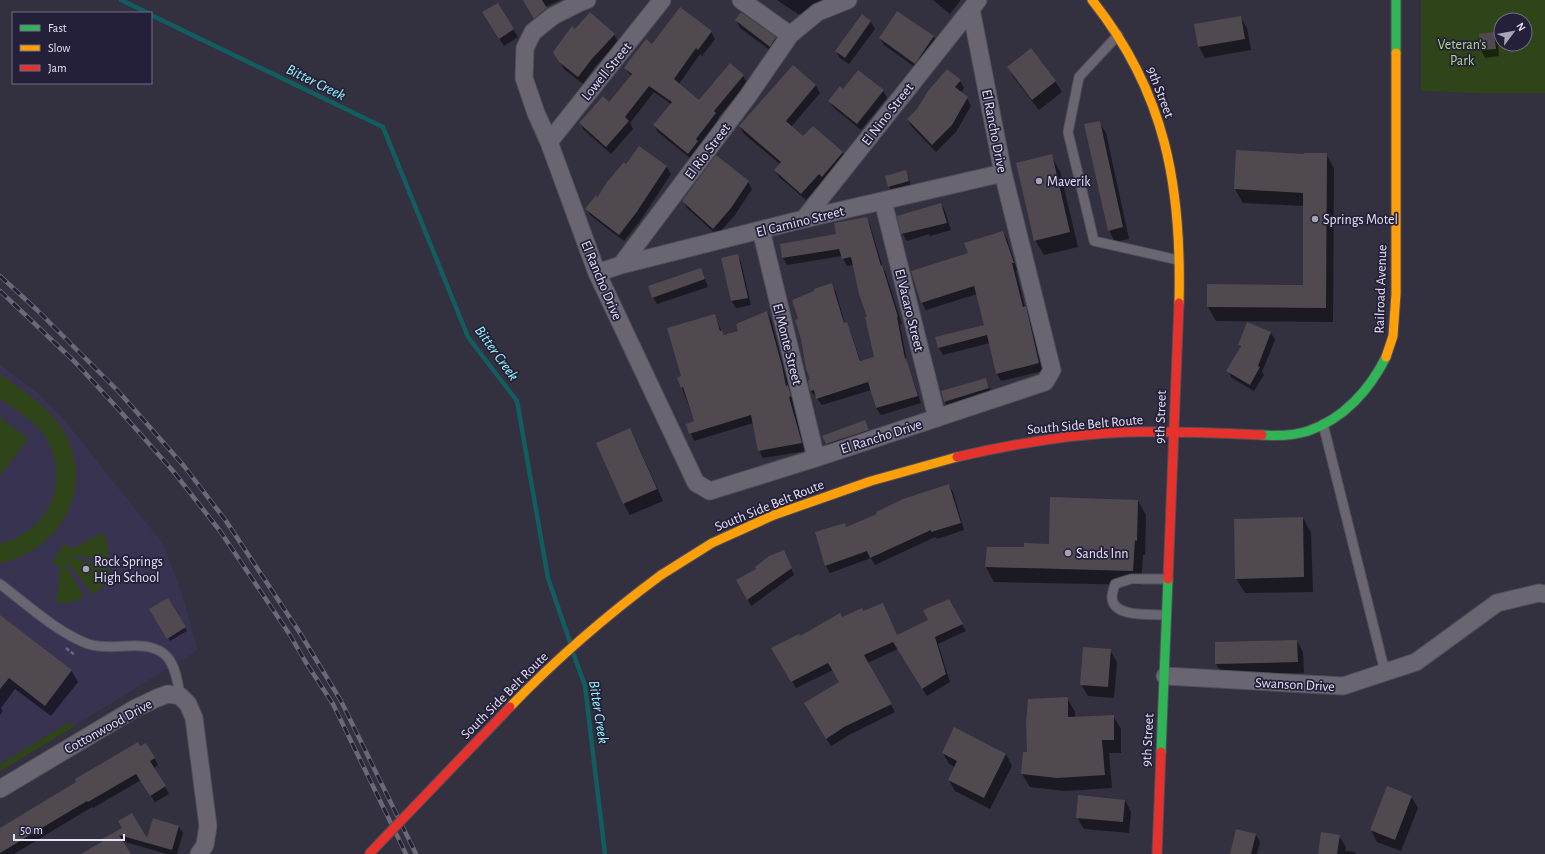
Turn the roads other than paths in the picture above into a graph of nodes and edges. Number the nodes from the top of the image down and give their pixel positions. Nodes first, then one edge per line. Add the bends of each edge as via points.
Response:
1 (587, 0) edge
2 (662, 0) edge
3 (741, 0) edge
4 (848, 0) edge
5 (1092, 0) edge
6 (1396, 0) edge
7 (974, 4) edge
8 (790, 35) junction
9 (1118, 35) junction
10 (549, 142) junction
11 (1003, 173) junction
12 (883, 201) junction
13 (804, 219) junction
14 (760, 230) junction
15 (1178, 260) junction
16 (621, 265) junction
17 (597, 273) junction
18 (937, 418) junction
19 (1322, 424) junction
20 (1173, 432) junction
21 (816, 458) junction
22 (1169, 579) junction
23 (0, 584) edge
24 (1545, 594) edge
25 (1167, 615) junction
26 (1385, 672) junction
27 (1165, 676) junction
28 (180, 696) junction
29 (0, 789) edge
30 (199, 854) edge
31 (369, 854) edge
32 (1157, 854) edge

1 - 10 street, El Rancho Drive via 553,16 533,32 525,48 524,78
2 - 10 street, Lowell Street
3 - 8 street
4 - 8 street, El Rio Street via 818,12
5 - 9 main road, 9th Street
6 - 19 main road, Railroad Avenue via 1396,294 1392,340 1377,375 1359,398
7 - 11 street, El Rancho Drive
7 - 13 street, El Nino Street
8 - 16 street, El Rio Street via 748,96
9 - 15 main road, 9th Street via 1131,54 1151,100 1164,143 1174,187
9 - 15 lane via 1079,77 1068,132 1094,241
10 - 17 street, El Rancho Drive
11 - 12 street, El Camino Street
11 - 18 street, El Rancho Drive via 1052,370 1045,382
12 - 13 street, El Camino Street
12 - 18 street, El Vacaro Street
13 - 14 street, El Camino Street
14 - 16 street, El Camino Street
14 - 21 street, El Monte Street
15 - 20 main road, 9th Street
16 - 17 street, El Camino Street
17 - 21 street, El Rancho Drive via 696,483 710,491
18 - 21 street, El Rancho Drive
19 - 20 main road, Railroad Avenue via 1308,431 1281,436
19 - 26 lane
20 - 22 main road, 9th Street
20 - 31 main road, South Side Belt Route, bridge via 1114,432 1045,440 933,462 790,508 710,544 620,605 538,678
22 - 25 main road, 9th Street
22 - 25 lane via 1131,579 1115,584 1112,597 1115,606 1124,613
23 - 28 lane via 65,634 90,645 152,647 165,654 174,667
24 - 26 street, Swanson Drive via 1539,593 1497,604 1416,662
25 - 27 main road, 9th Street
26 - 27 street, Swanson Drive via 1343,686
27 - 32 main road, 9th Street
28 - 29 street, Cottonwood Drive via 168,694 134,709
28 - 30 street via 188,704 194,718 208,826 205,845

